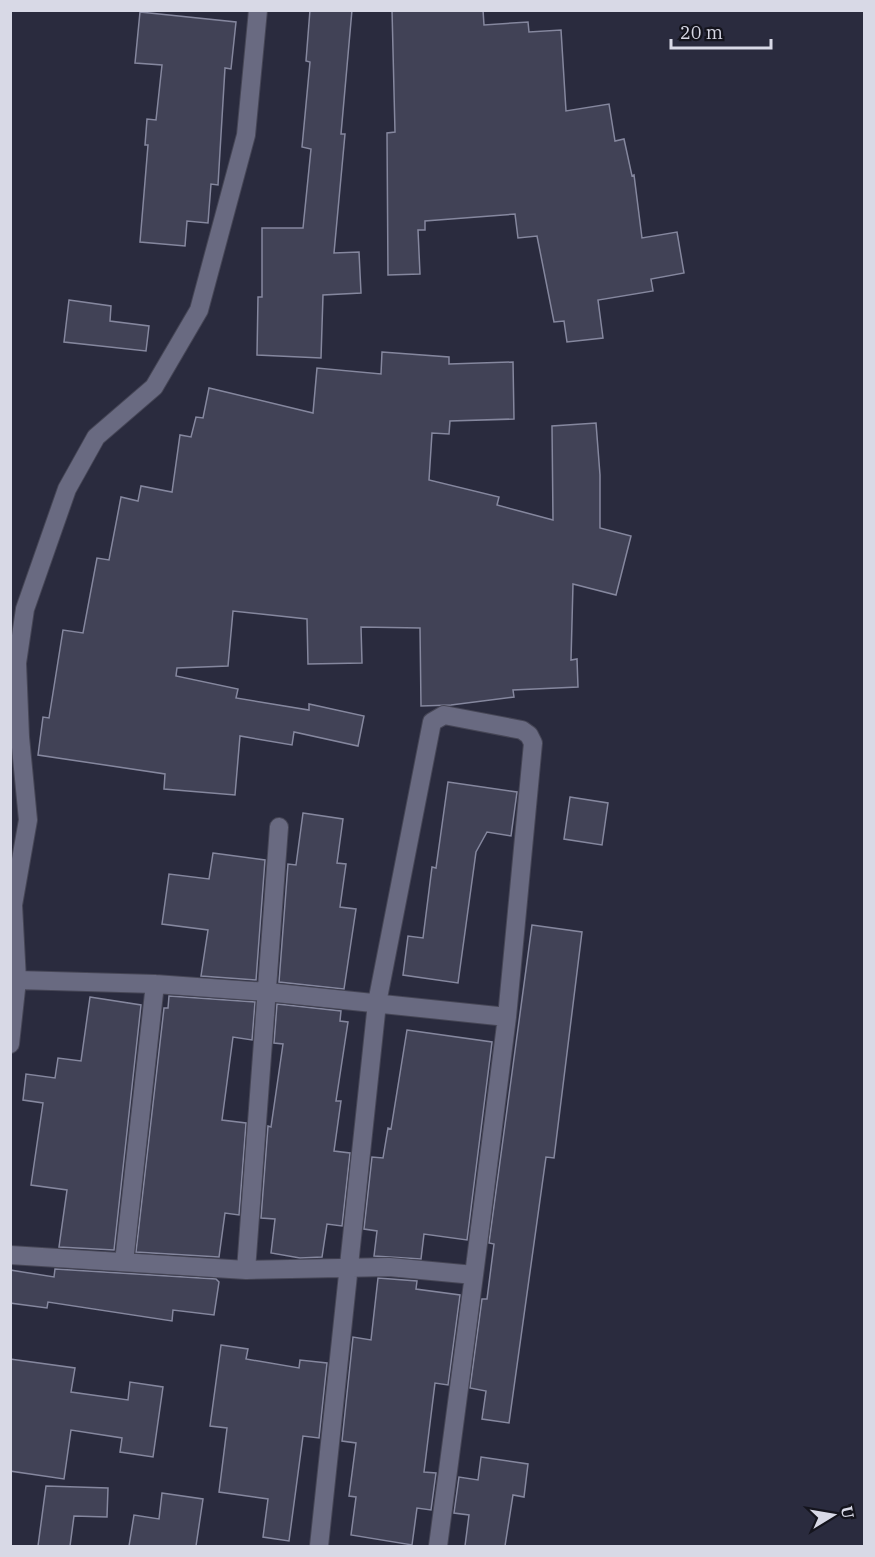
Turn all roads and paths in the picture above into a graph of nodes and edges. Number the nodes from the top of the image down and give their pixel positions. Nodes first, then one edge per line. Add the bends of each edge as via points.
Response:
1 (258, 10) edge
2 (15, 720) edge
3 (279, 827) dead end
4 (17, 980) junction
5 (155, 984) junction
6 (267, 992) junction
7 (377, 1003) junction
8 (507, 1017) junction
9 (10, 1044) edge
10 (10, 1255) edge
11 (124, 1262) junction
12 (347, 1269) junction
13 (246, 1270) junction
14 (474, 1275) junction
15 (319, 1546) edge
16 (438, 1546) edge

1 - 2 street via 246,135 199,310 154,387 96,437 67,489 25,609 17,663
2 - 4 street via 28,820 13,905
3 - 6 street
4 - 5 street
4 - 9 street
5 - 6 street
5 - 11 street
6 - 7 street
6 - 13 street
7 - 8 street
7 - 8 street via 432,722 451,714 522,730 533,743
7 - 12 street
8 - 14 street
10 - 11 street
11 - 13 street
12 - 13 street
12 - 14 street via 389,1267
12 - 15 street
14 - 16 street

